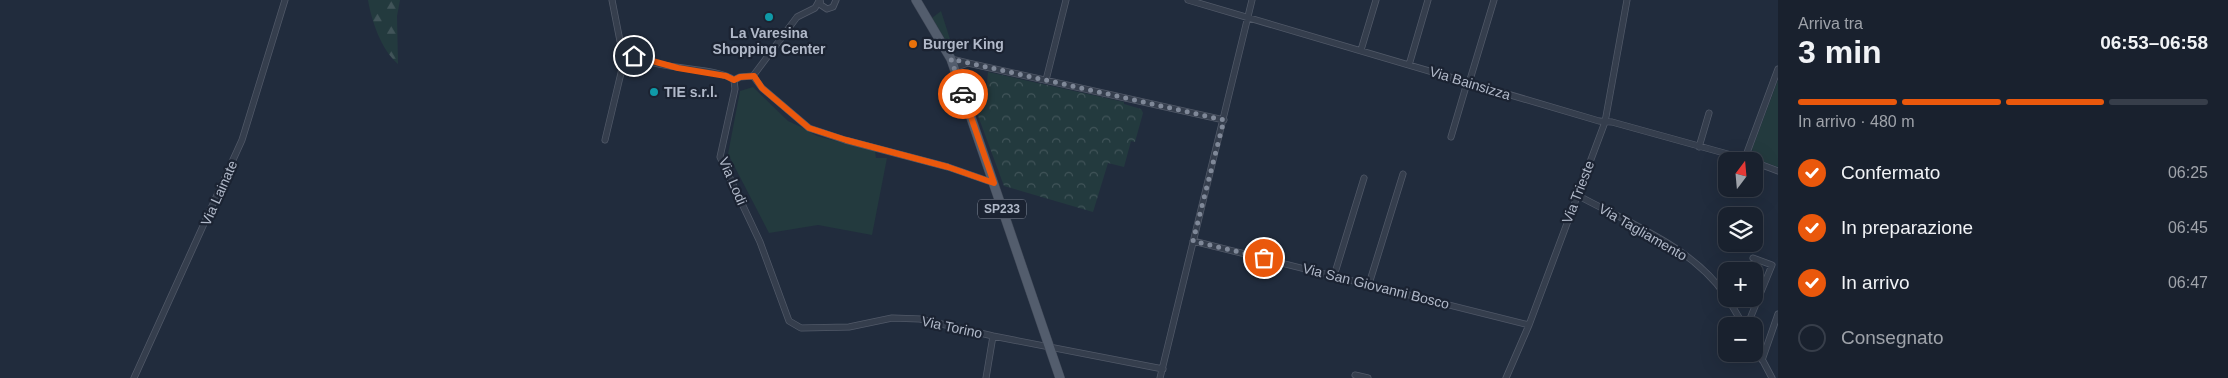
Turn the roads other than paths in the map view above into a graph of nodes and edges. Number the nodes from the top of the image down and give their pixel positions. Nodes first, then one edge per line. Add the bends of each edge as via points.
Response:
1 (285, 0) edge
2 (612, 0) edge
3 (820, 0) edge
4 (842, 0) edge
5 (909, 0) edge
6 (916, 0) edge
7 (1066, 0) edge
8 (1188, 0) edge
9 (1252, 0) edge
10 (1376, 0) edge
11 (1428, 0) edge
12 (1494, 0) edge
13 (1627, 0) edge
14 (836, 2) edge
15 (1206, 2) edge
16 (827, 9) junction
17 (810, 11) junction
18 (1248, 16) junction
19 (941, 40) junction
20 (1361, 50) junction
21 (626, 52) junction
22 (968, 63) junction
23 (953, 64) junction
24 (1408, 65) junction
25 (1778, 69) edge
26 (754, 76) junction
27 (734, 80) junction
28 (1046, 80) junction
29 (1468, 83) junction
30 (1709, 113) dead end
31 (1224, 120) junction
32 (1605, 122) junction
33 (1450, 137) dead end
34 (605, 140) dead end
35 (1699, 147) junction
36 (1720, 152) edge
37 (1747, 152) edge
38 (1763, 165) edge
39 (1778, 171) edge
40 (1403, 174) dead end
41 (1364, 178) dead end
42 (994, 183) junction
43 (1577, 195) junction
44 (1193, 241) junction
45 (1754, 258) dead end
46 (1334, 276) junction
47 (1369, 284) junction
48 (1718, 285) edge
49 (1778, 314) edge
50 (1749, 317) edge
51 (795, 325) joint
52 (1529, 325) junction
53 (993, 336) junction
54 (1050, 347) junction
55 (1763, 357) edge
56 (1763, 362) edge
57 (1162, 369) junction
58 (1355, 375) dead end
59 (134, 378) edge
60 (986, 378) edge
61 (1060, 378) edge
62 (1160, 378) edge
63 (1368, 378) edge
64 (1506, 378) edge
65 (1772, 378) edge

1 - 59 street, Via Lainate via 240,147
2 - 21 street via 620,41
3 - 16 street
3 - 17 street
4 - 14 street
5 - 19 main road, SP233
6 - 19 main road, SP233
7 - 28 street
8 - 15 street, Via Bainsizza
9 - 18 street
10 - 20 street
11 - 24 street
12 - 29 street
13 - 32 street, Via Trieste
14 - 16 street
15 - 18 street, Via Bainsizza
16 - 17 street
17 - 26 street via 797,17
18 - 20 street, Via Bainsizza
18 - 31 street
19 - 23 main road, SP233
20 - 24 street, Via Bainsizza
21 - 27 street via 669,66
21 - 34 street
22 - 23 street
22 - 23 street
22 - 28 street
23 - 42 main road, SP233
24 - 29 street, Via Bainsizza
25 - 37 street
26 - 27 street
26 - 42 street via 762,88 809,128
27 - 51 street, Via Lodi via 735,89 720,157 760,242 789,321
28 - 31 street
29 - 32 street, Via Bainsizza
29 - 33 street
30 - 35 street
31 - 44 street
32 - 35 street, Via Bainsizza
32 - 43 street, Via Trieste
35 - 36 street, Via Bainsizza
38 - 39 street, Via Bainsizza
40 - 47 street
41 - 46 street
42 - 54 main road, SP233
43 - 48 street, Via Tagliamento via 1679,251 1699,265
43 - 52 street, Via Trieste
44 - 46 street, Via San Giovanni Bosco
44 - 57 street
45 - 50 street via 1772,265
46 - 47 street, Via San Giovanni Bosco
47 - 52 street, Via San Giovanni Bosco
49 - 55 street
51 - 53 street, Via Torino via 800,328 849,327 892,318 920,319
52 - 64 street, Via Trieste
53 - 54 street, Via Torino
53 - 60 street
54 - 57 street, Via Torino
54 - 61 main road, SP233
56 - 65 street
57 - 62 street
58 - 63 street

